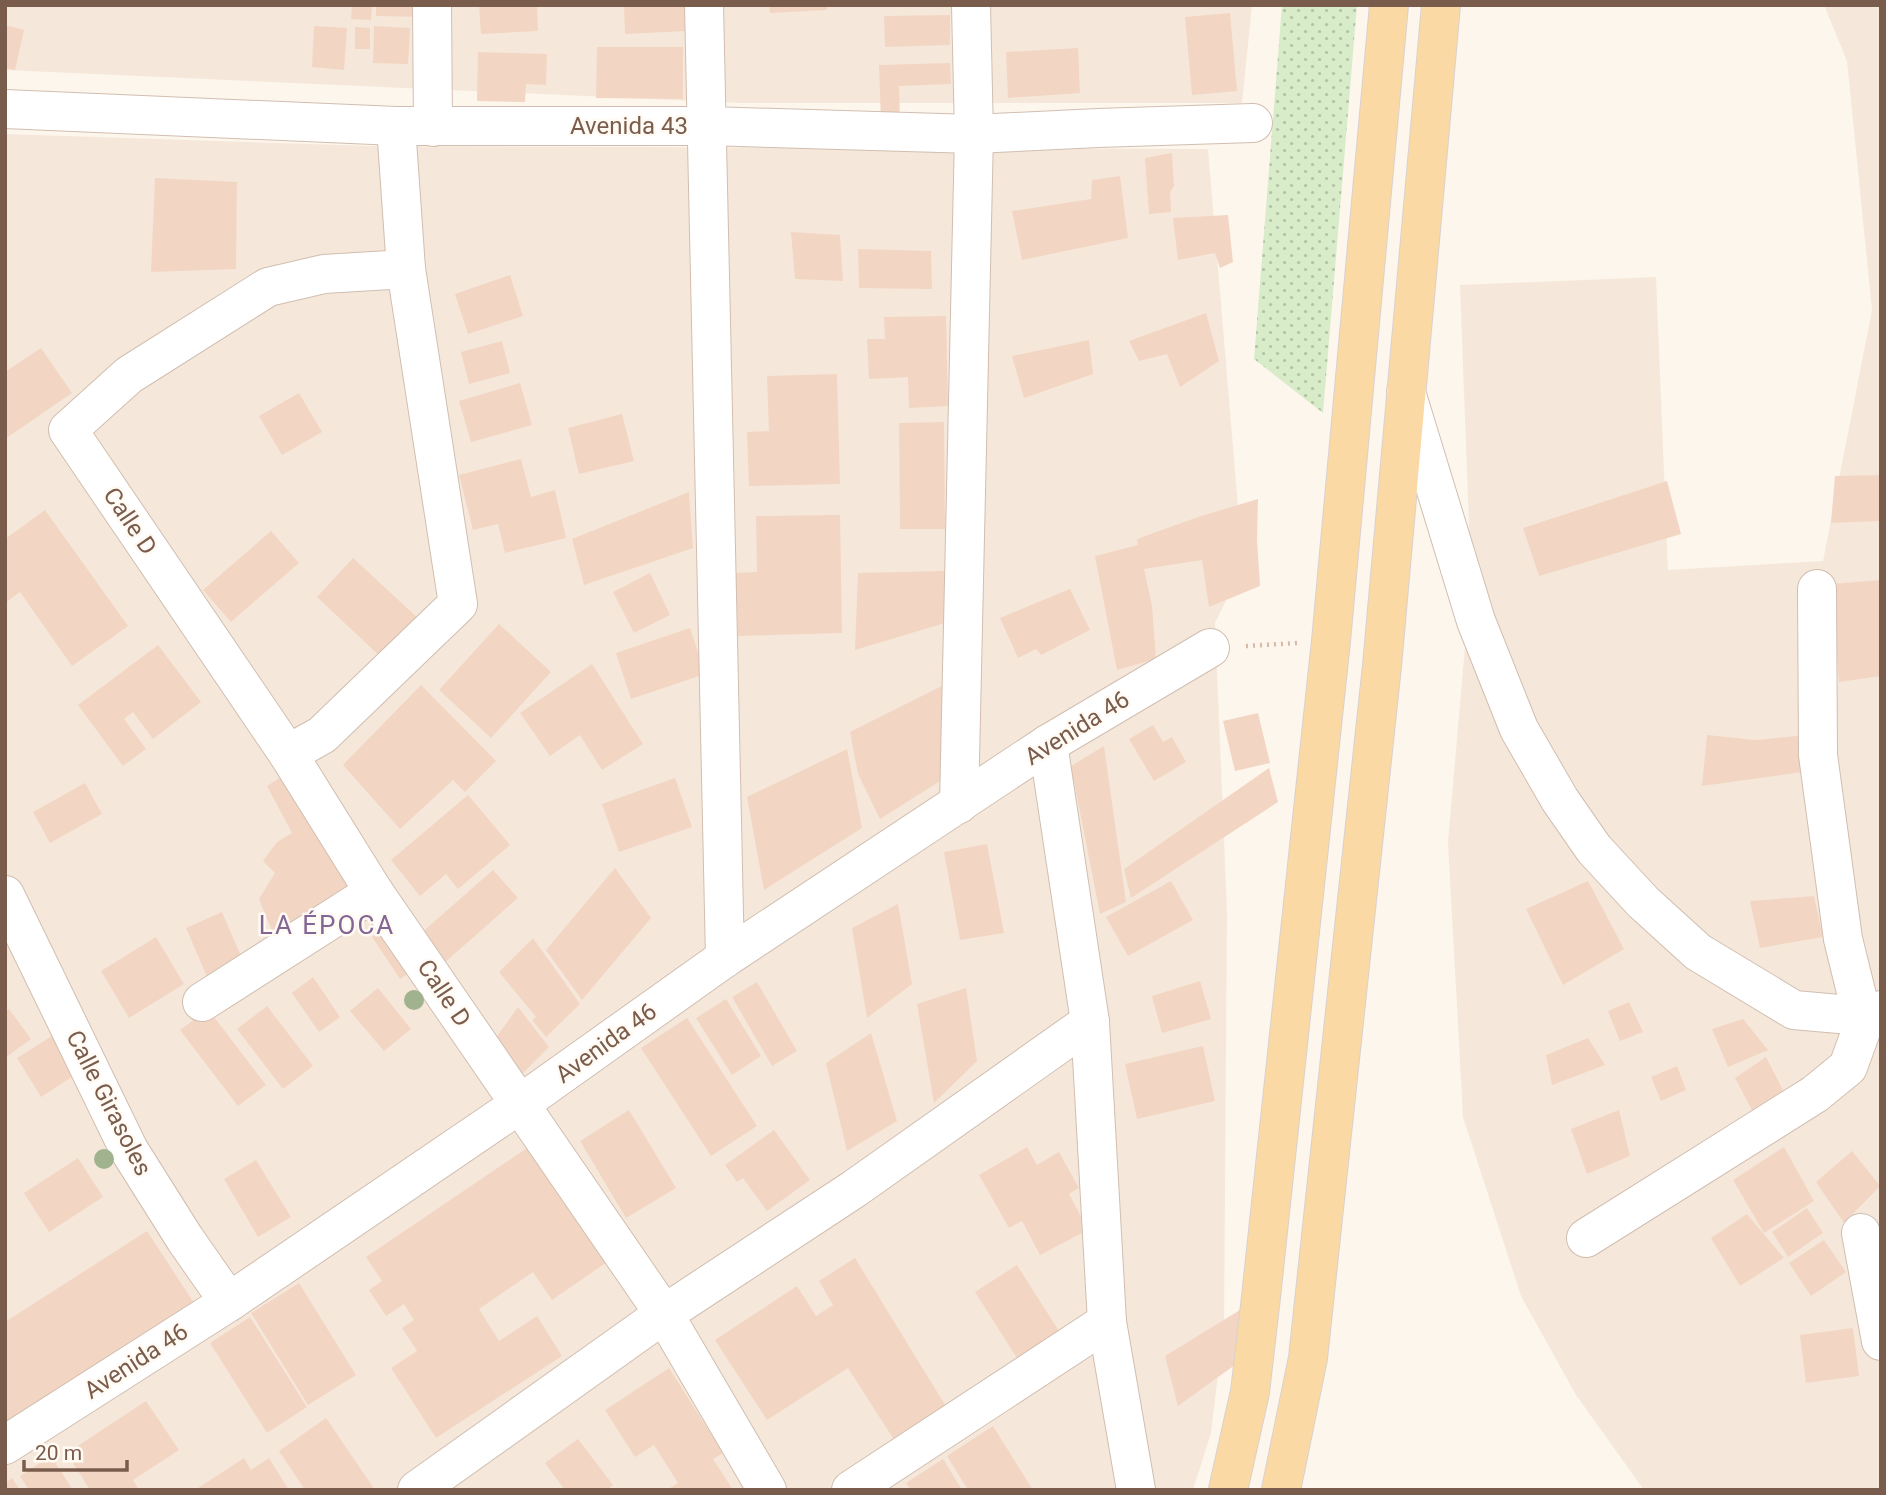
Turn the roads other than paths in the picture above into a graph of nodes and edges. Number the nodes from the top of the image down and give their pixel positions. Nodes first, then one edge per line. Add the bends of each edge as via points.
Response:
1 (432, 5) edge
2 (704, 5) edge
3 (971, 5) edge
4 (1390, 5) edge
5 (1441, 5) edge
6 (5, 109) edge
7 (1253, 123) dead end
8 (415, 126) junction
9 (708, 126) junction
10 (974, 134) junction
11 (406, 269) junction
12 (1406, 392) junction
13 (1816, 589) dead end
14 (1210, 648) road end
15 (1048, 744) junction
16 (288, 754) junction
17 (959, 804) junction
18 (374, 892) junction
19 (5, 895) edge
20 (725, 958) junction
21 (202, 1002) dead end
22 (1871, 1013) edge
23 (1090, 1023) junction
24 (520, 1104) junction
25 (1861, 1233) dead end
26 (1586, 1238) dead end
27 (229, 1302) junction
28 (664, 1314) junction
29 (1108, 1322) junction
30 (1881, 1341) edge
31 (5, 1445) edge
32 (417, 1490) edge
33 (766, 1490) edge
34 (851, 1490) edge
35 (1136, 1490) edge
36 (1228, 1490) edge
37 (1281, 1490) edge

1 - 8 street
2 - 9 street
3 - 10 street
4 - 36 main road via 1331,641 1251,1392
5 - 12 main road
6 - 8 street, Avenida 43
7 - 10 street, Avenida 43
8 - 9 street, Avenida 43
8 - 11 street
9 - 10 street, Avenida 43
9 - 20 street
10 - 17 street
11 - 16 street via 458,604 322,735
11 - 16 street, Calle D via 324,274 268,287 129,375 68,430
12 - 22 street via 1476,621 1519,729 1594,849 1698,952 1735,976 1794,1010
12 - 37 main road via 1382,666 1308,1358
13 - 22 street via 1818,755 1843,939
14 - 15 street, Avenida 46
15 - 17 street, Avenida 46
15 - 23 street
16 - 18 street, Calle D
17 - 20 street, Avenida 46
18 - 21 street
18 - 24 street, Calle D
19 - 27 street, Calle Girasoles via 130,1150
20 - 24 street, Avenida 46
22 - 26 street via 1848,1067 1815,1094
23 - 28 street via 854,1189
23 - 29 street
24 - 27 street, Avenida 46
24 - 28 street, Calle D
25 - 30 street
27 - 31 street, Avenida 46
28 - 32 street
28 - 33 street, Calle D
29 - 34 street
29 - 35 street

